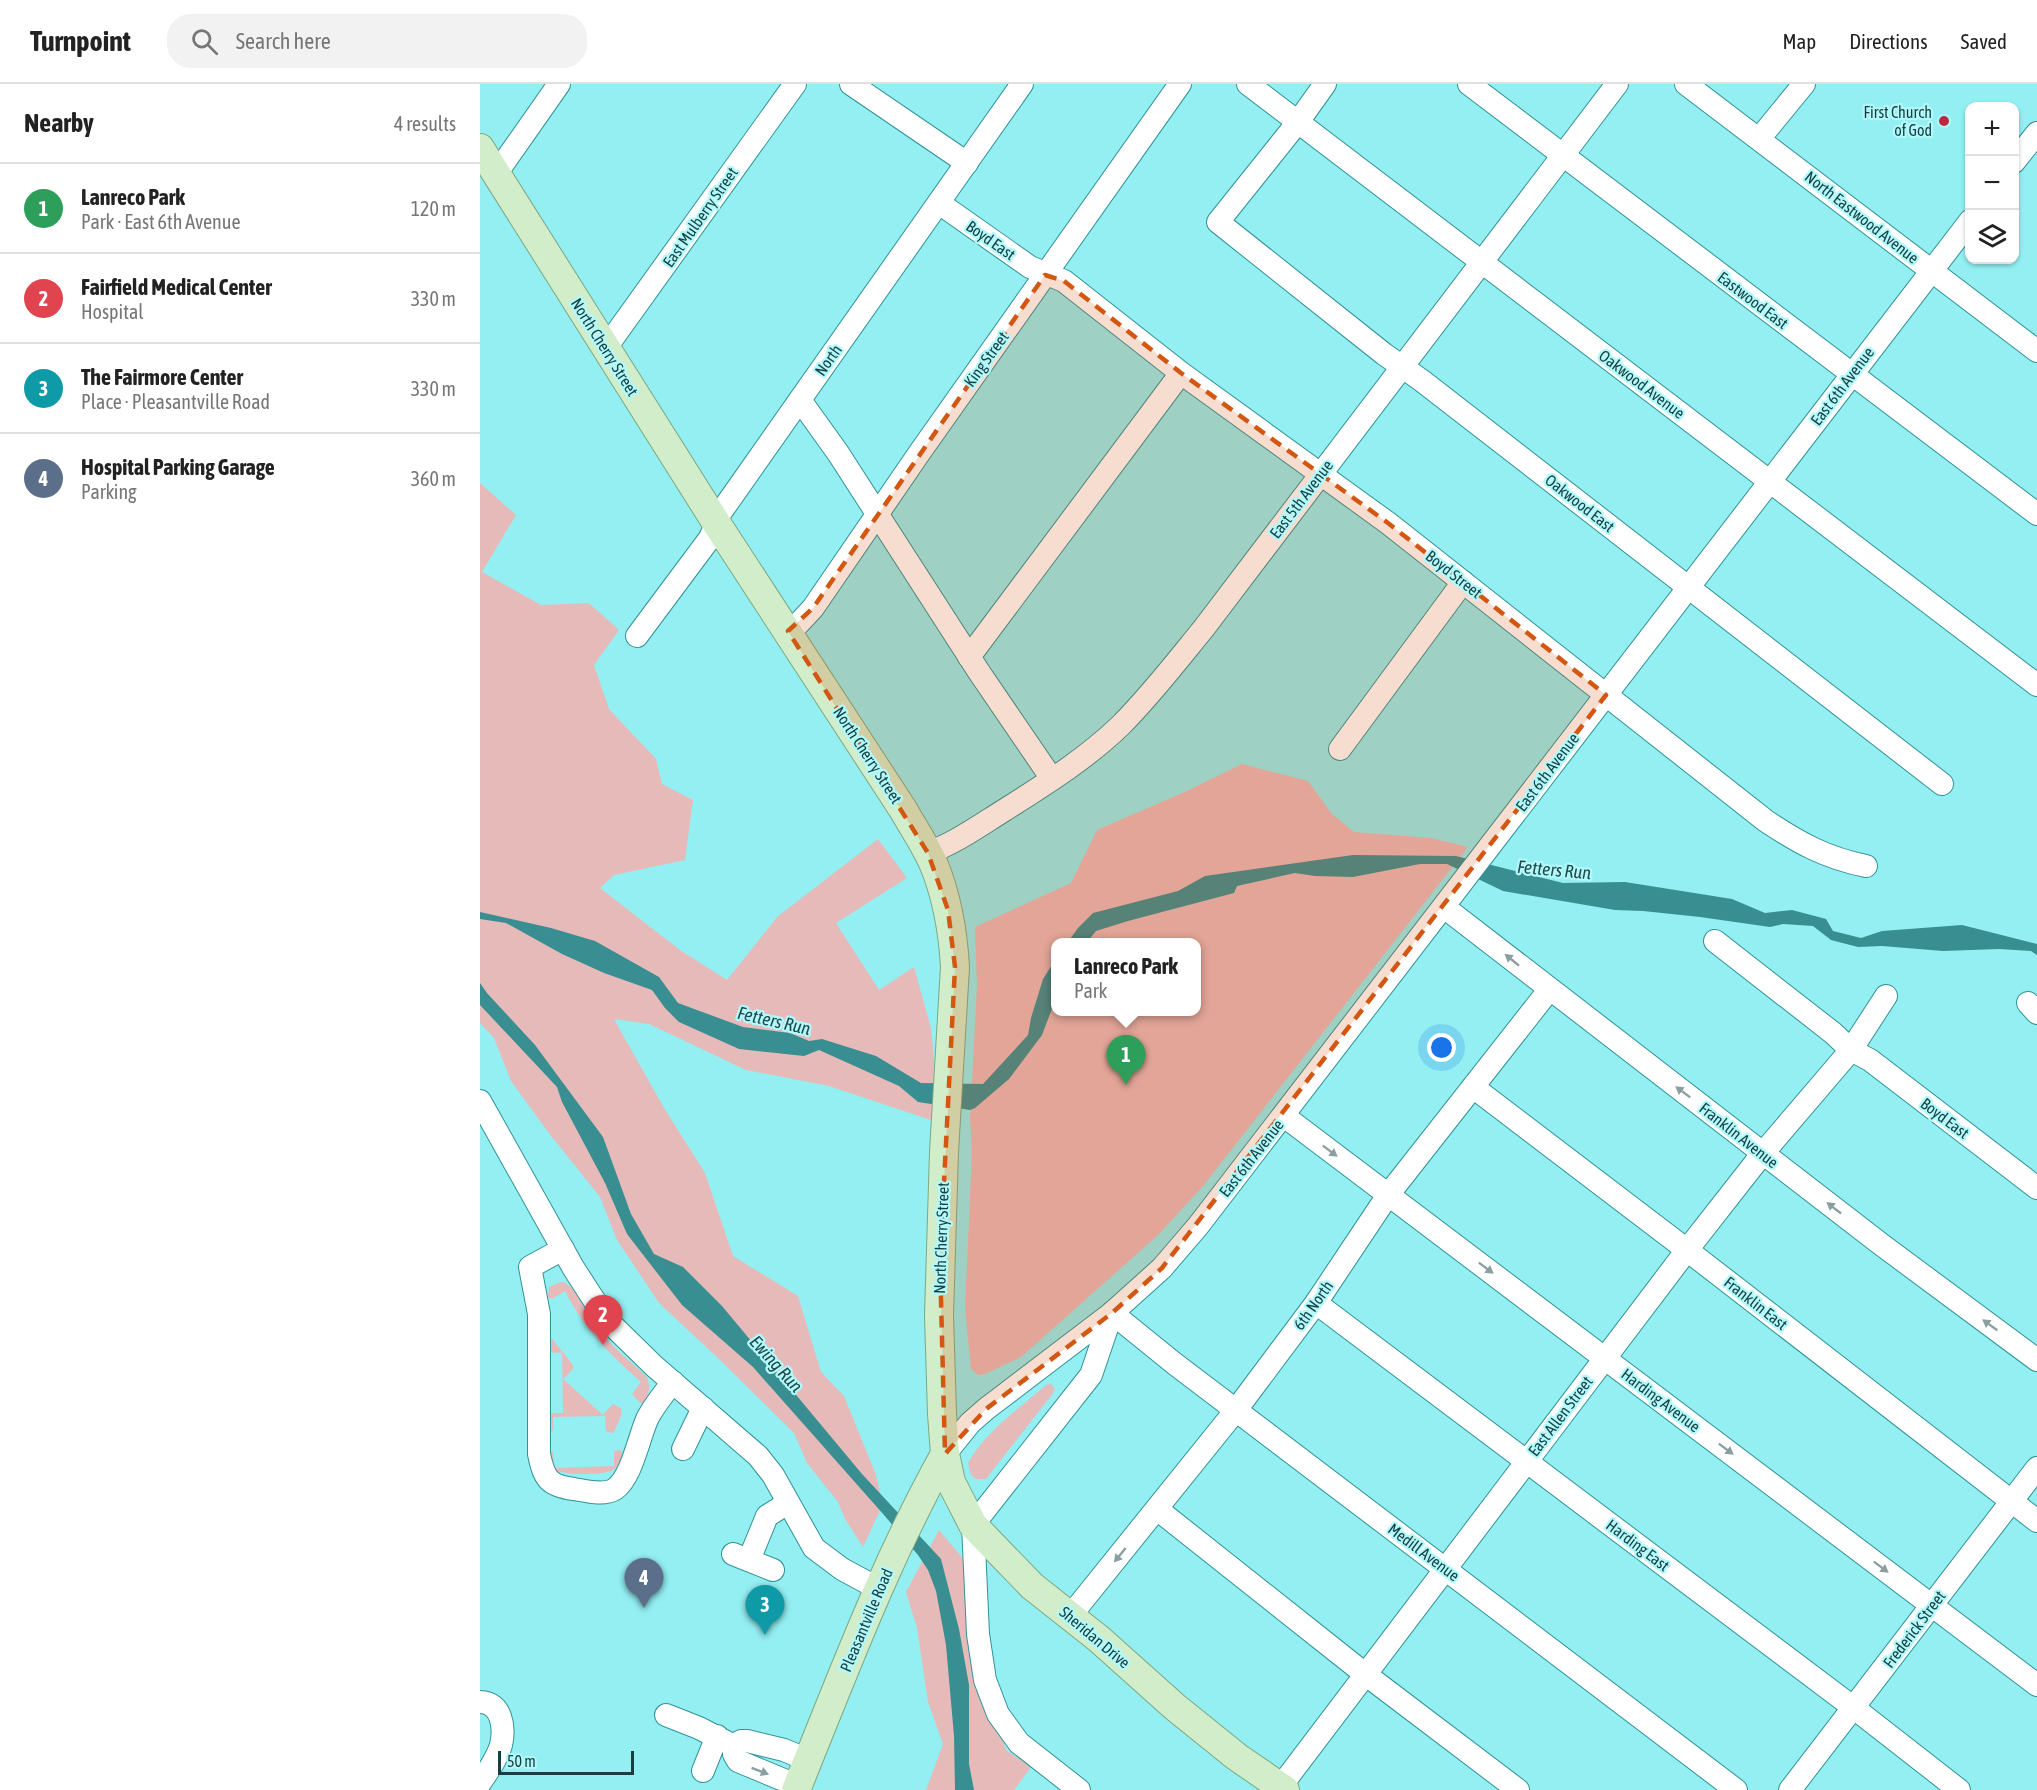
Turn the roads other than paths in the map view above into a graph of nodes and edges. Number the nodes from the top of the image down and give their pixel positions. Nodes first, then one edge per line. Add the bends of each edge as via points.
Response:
1 (559, 84) edge
2 (795, 84) edge
3 (851, 84) edge
4 (1022, 84) edge
5 (1180, 84) edge
6 (1248, 84) edge
7 (1325, 84) edge
8 (1469, 84) edge
9 (1617, 84) edge
10 (1686, 84) edge
11 (1804, 84) edge
12 (1298, 122) junction
13 (2037, 133) edge
14 (1759, 139) junction
15 (480, 148) edge
16 (2019, 156) edge
17 (1564, 157) junction
18 (967, 163) junction
19 (496, 174) junction
20 (939, 204) junction
21 (1965, 228) edge
22 (1483, 263) junction
23 (1931, 272) junction
24 (1045, 274) junction
25 (605, 349) junction
26 (2037, 351) edge
27 (1402, 367) junction
28 (1181, 373) junction
29 (1852, 375) junction
30 (800, 400) junction
31 (1321, 474) junction
32 (1770, 481) junction
33 (877, 513) junction
34 (2037, 514) edge
35 (717, 524) junction
36 (1463, 582) junction
37 (1689, 588) junction
38 (788, 631) junction
39 (637, 636) dead end
40 (969, 657) junction
41 (2037, 685) edge
42 (1606, 695) junction
43 (1340, 749) dead end
44 (1052, 779) junction
45 (1942, 784) dead end
46 (928, 853) junction
47 (1866, 866) dead end
48 (1450, 899) junction
49 (1715, 941) dead end
50 (1549, 990) junction
51 (1886, 996) dead end
52 (1851, 1050) junction
53 (1473, 1087) junction
54 (480, 1101) edge
55 (1284, 1116) junction
56 (1763, 1154) junction
57 (2037, 1188) edge
58 (1389, 1195) junction
59 (563, 1249) junction
60 (1687, 1250) junction
61 (1316, 1303) junction
62 (1112, 1313) junction
63 (1604, 1357) junction
64 (2037, 1360) edge
65 (672, 1382) junction
66 (703, 1408) junction
67 (1236, 1410) junction
68 (683, 1449) dead end
69 (945, 1454) junction
70 (1527, 1461) junction
71 (2037, 1468) edge
72 (2013, 1500) junction
73 (788, 1503) junction
74 (1157, 1509) junction
75 (2037, 1521) edge
76 (973, 1526) junction
77 (1445, 1568) junction
78 (773, 1570) dead end
79 (883, 1580) junction
80 (1932, 1606) junction
81 (1071, 1616) junction
82 (1365, 1674) junction
83 (2037, 1685) edge
84 (480, 1702) edge
85 (1854, 1708) junction
86 (666, 1715) dead end
87 (726, 1741) junction
88 (808, 1760) junction
89 (703, 1771) dead end
90 (480, 1783) edge
91 (797, 1788) edge
92 (1281, 1789) edge
93 (483, 1790) edge
94 (494, 1790) edge
95 (1079, 1790) edge
96 (1518, 1790) edge
97 (1736, 1790) edge
98 (1790, 1790) edge
99 (1959, 1790) edge

1 - 19 street
2 - 25 street, East Mulberry Street
3 - 18 street
4 - 18 street, North
5 - 24 street, King Street
6 - 12 street, Oakwood Avenue
7 - 12 street
8 - 17 street, Eastwood East
9 - 17 street, East 5th Avenue
10 - 14 street, North Eastwood Avenue
11 - 14 street
12 - 22 street, Oakwood Avenue
12 - 27 street, Oakwood East via 1218,222
13 - 16 street
14 - 23 street, North Eastwood Avenue
15 - 19 main road, North Cherry Street
17 - 22 street, East 5th Avenue
17 - 29 street, Eastwood East
18 - 20 street, North
19 - 25 main road, North Cherry Street
20 - 24 street, Boyd East
20 - 30 street, North
21 - 23 street, East 6th Avenue
22 - 27 street, East 5th Avenue
22 - 32 street, Oakwood Avenue
23 - 26 street, North Eastwood Avenue
23 - 29 street, East 6th Avenue
24 - 28 street, Boyd Street via 1064,281
24 - 33 street, King Street
25 - 35 main road, North Cherry Street
27 - 31 street, East 5th Avenue
27 - 37 street, Oakwood East
28 - 31 street, Boyd Street
28 - 40 street
29 - 32 street, East 6th Avenue
29 - 34 street, Eastwood East
30 - 33 street
30 - 35 street, North via 724,507
31 - 36 street, Boyd Street
31 - 44 street, East 5th Avenue via 1155,688 1120,726
32 - 37 street, East 6th Avenue
32 - 41 street, Oakwood Avenue
33 - 38 street, King Street via 813,608
33 - 40 street
35 - 38 main road, North Cherry Street
35 - 39 street, North
36 - 42 street, Boyd Street
36 - 43 street
37 - 42 street, East 6th Avenue
37 - 45 street, Oakwood East
38 - 46 main road, North Cherry Street
40 - 44 street
42 - 47 street, Boyd Street via 1789,836 1825,855
42 - 48 street, East 6th Avenue
44 - 46 street, East 5th Avenue via 947,846
46 - 69 main road, North Cherry Street via 941,884 953,940 939,1315
50 -> 48 street, Franklin Avenue
48 - 55 street, East 6th Avenue
49 - 52 street, Boyd East
50 - 53 street, 6th North
56 -> 50 street, Franklin Avenue
51 - 52 street, East Allen Street
52 - 56 street, East Allen Street
52 - 57 street, Boyd East via 1870,1060
53 - 58 street, 6th North
53 - 60 street, Franklin East
54 - 59 street
55 -> 58 street, Harding Avenue
55 - 62 street, East 6th Avenue via 1162,1268
56 - 60 street, East Allen Street
64 -> 56 street, Franklin Avenue
58 - 61 street, 6th North
58 -> 63 street, Harding Avenue
59 - 65 street via 607,1320
59 - 65 street via 530,1267 539,1314 539,1454 549,1480 557,1487 614,1490 623,1480 649,1416
60 - 63 street, East Allen Street
60 - 72 street, Franklin East
61 - 67 street, 6th North
61 - 70 street, Harding East
62 - 67 street, Medill Avenue
62 - 69 street, East 6th Avenue via 986,1409
62 - 76 street, East 6th Avenue via 1091,1375
63 - 70 street, East Allen Street
63 -> 80 street, Harding Avenue
65 - 66 street
66 - 68 street
66 - 73 street via 758,1455
67 - 74 street, 6th North
67 - 77 street, Medill Avenue
69 - 76 main road, Sheridan Drive via 951,1482
69 - 79 main road, Pleasantville Road
70 - 77 street, East Allen Street
70 - 85 street, Harding East
71 - 72 street, Frederick Street
72 - 75 street, Franklin East
72 - 80 street, Frederick Street
73 - 78 street via 767,1516 741,1557
73 - 79 street via 814,1548 842,1569
74 -> 81 street, 6th North
74 - 82 street
76 - 81 main road, Sheridan Drive via 1032,1586
76 - 95 street via 978,1634 985,1680 998,1714 1019,1743
77 - 82 street, East Allen Street
77 - 97 street, Medill Avenue
79 - 88 main road, Pleasantville Road
80 - 83 street, Harding Avenue
80 - 85 street, Frederick Street
81 - 92 main road, Sheridan Drive via 1175,1707
82 - 92 street, East Allen Street
82 - 96 street
84 - 90 street via 495,1707 503,1728 501,1746
85 - 98 street, Frederick Street
85 - 99 street, Harding East
86 - 87 street
87 - 88 street via 747,1741
87 - 89 street
87 -> 91 street via 738,1761
88 - 91 main road, Pleasantville Road
93 - 94 street

